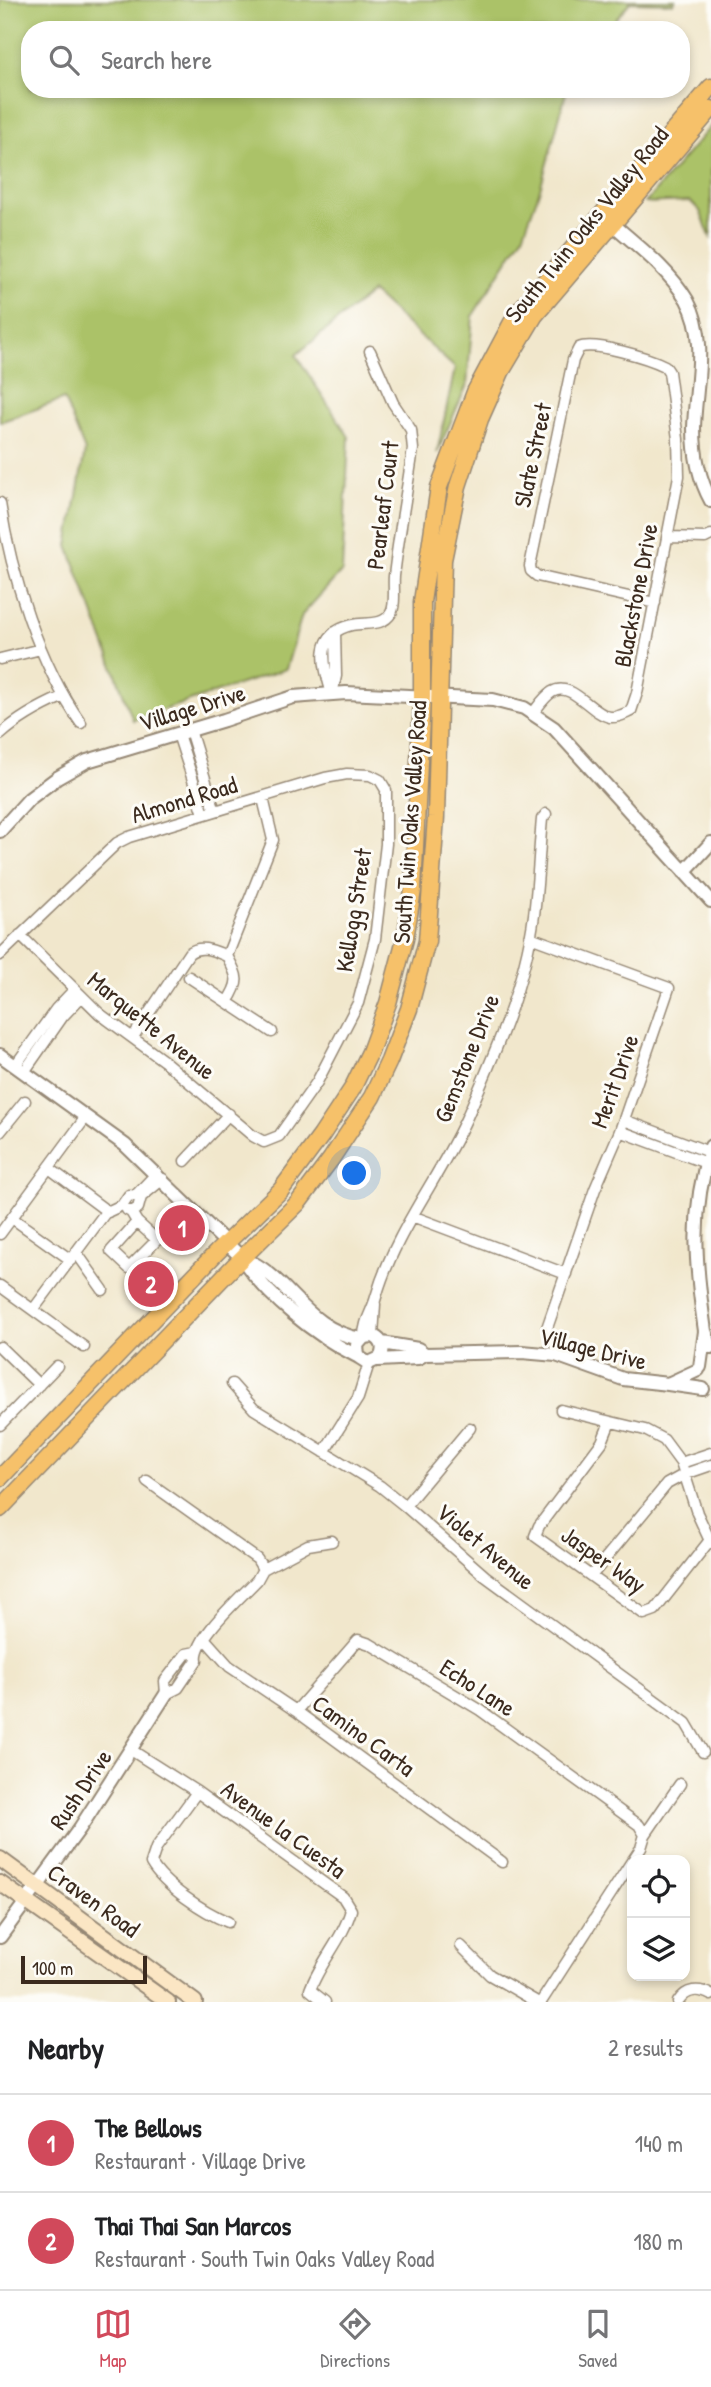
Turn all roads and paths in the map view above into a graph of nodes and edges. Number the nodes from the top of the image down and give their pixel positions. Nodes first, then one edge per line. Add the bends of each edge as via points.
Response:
1 (711, 87) edge
2 (711, 109) edge
3 (607, 219) junction
4 (370, 351) dead end
5 (669, 372) joint
6 (711, 501) edge
7 (0, 503) edge
8 (711, 536) edge
9 (669, 537) junction
10 (655, 603) junction
11 (41, 649) junction
12 (0, 659) edge
13 (332, 694) junction
14 (62, 697) junction
15 (422, 697) junction
16 (441, 698) junction
17 (533, 713) junction
18 (81, 723) dead end
19 (184, 732) junction
20 (0, 735) edge
21 (380, 780) joint
22 (263, 798) junction
23 (215, 811) junction
24 (204, 814) junction
25 (546, 814) dead end
26 (0, 831) edge
27 (711, 843) edge
28 (684, 872) junction
29 (711, 901) edge
30 (20, 935) junction
31 (530, 937) junction
32 (0, 955) edge
33 (227, 956) junction
34 (189, 976) dead end
35 (77, 994) junction
36 (227, 1002) junction
37 (272, 1032) dead end
38 (133, 1037) junction
39 (0, 1055) edge
40 (20, 1069) junction
41 (25, 1101) dead end
42 (229, 1114) junction
43 (86, 1117) junction
44 (624, 1120) junction
45 (647, 1129) junction
46 (0, 1132) edge
47 (620, 1132) junction
48 (643, 1140) junction
49 (264, 1142) joint
50 (709, 1154) edge
51 (185, 1161) dead end
52 (49, 1168) junction
53 (160, 1176) junction
54 (122, 1205) junction
55 (108, 1212) junction
56 (131, 1212) junction
57 (412, 1216) junction
58 (12, 1218) junction
59 (137, 1222) junction
60 (0, 1234) edge
61 (227, 1243) junction
62 (73, 1256) junction
63 (242, 1258) junction
64 (566, 1274) junction
65 (0, 1286) edge
66 (103, 1290) dead end
67 (33, 1311) junction
68 (547, 1328) dead end
69 (705, 1331) junction
70 (370, 1339) junction
71 (0, 1347) edge
72 (711, 1347) edge
73 (84, 1348) dead end
74 (425, 1353) junction
75 (368, 1360) junction
76 (57, 1366) dead end
77 (703, 1366) edge
78 (232, 1384) dead end
79 (668, 1384) junction
80 (39, 1385) junction
81 (708, 1392) edge
82 (561, 1410) dead end
83 (610, 1422) junction
84 (0, 1424) edge
85 (470, 1428) dead end
86 (324, 1452) junction
87 (711, 1453) edge
88 (699, 1457) junction
89 (681, 1463) junction
90 (707, 1466) edge
91 (685, 1474) junction
92 (0, 1478) edge
93 (147, 1482) dead end
94 (405, 1506) junction
95 (0, 1509) edge
96 (332, 1541) dead end
97 (710, 1541) edge
98 (263, 1569) junction
99 (592, 1576) junction
100 (204, 1638) junction
101 (196, 1652) junction
102 (179, 1663) junction
103 (190, 1672) junction
104 (166, 1694) junction
105 (296, 1711) junction
106 (131, 1750) junction
107 (703, 1752) dead end
108 (680, 1784) dead end
109 (197, 1792) junction
110 (645, 1835) junction
111 (637, 1855) edge
112 (0, 1859) edge
113 (502, 1863) dead end
114 (627, 1870) edge
115 (0, 1882) edge
116 (38, 1887) junction
117 (25, 1901) junction
118 (228, 1922) dead end
119 (0, 1937) edge
120 (461, 1946) dead end
121 (711, 1995) edge
122 (168, 2002) edge
123 (195, 2002) edge
124 (325, 2002) edge
125 (539, 2002) edge
126 (678, 2002) edge

1 - 3 main road, South Twin Oaks Valley Road
2 - 3 main road, South Twin Oaks Valley Road
3 - 6 street via 675,283 698,329 695,449
3 - 15 main road, South Twin Oaks Valley Road via 516,315 475,392 439,486 422,602
3 - 16 main road, South Twin Oaks Valley Road via 535,315 480,419 458,486 443,559
4 - 13 street, Pearleaf Court via 393,403 411,430 413,449 393,611 386,619 335,632 324,645 336,676
5 - 9 street, Blackstone Drive via 680,469
5 - 10 street, Slate Street via 661,364 601,347 579,348 530,566 537,576
7 - 11 street
8 - 9 street
9 - 10 street, Blackstone Drive
10 - 17 street, Blackstone Drive via 631,711 609,717 559,690
11 - 12 street
11 - 14 street
13 - 15 street, Village Drive
13 - 19 street, Village Drive via 293,697
14 - 18 street
14 - 20 street
15 - 16 street, Village Drive
15 - 61 main road, South Twin Oaks Valley Road via 413,890 388,1003 370,1052 334,1117 281,1190
16 - 17 street, Village Drive via 494,700
16 - 63 main road, South Twin Oaks Valley Road via 431,905 427,941 409,1009 389,1061 356,1123 298,1203
17 - 28 street, Village Drive via 565,738
19 - 23 street
19 - 24 street
19 - 26 street, Village Drive via 87,761 29,799
21 - 22 street, Almond Road via 370,775 336,776
21 - 49 street, Kellogg Street via 386,790 386,845 375,939 358,1003 317,1082 279,1136
22 - 23 street, Almond Road
22 - 33 street via 273,840
23 - 24 street, Almond Road
24 - 30 street, Almond Road via 117,843
25 - 31 street, Gemstone Drive
27 - 28 street
28 - 29 street, Village Drive
30 - 32 street, Almond Road
30 - 35 street, Marquette Avenue
31 - 44 street, Merit Drive via 669,988
31 - 57 street, Gemstone Drive via 505,1024 476,1096
33 - 36 street via 238,980
33 - 38 street via 195,948 189,953
34 - 36 street
35 - 38 street, Marquette Avenue
35 - 40 street
36 - 37 street
38 - 42 street, Marquette Avenue
39 - 40 street, Village Drive
40 - 43 street, Village Drive
41 - 46 street
42 - 49 street, Marquette Avenue
42 - 51 street
43 - 52 street
43 - 53 street, Village Drive
44 - 45 street
44 - 47 street, Merit Drive
45 - 48 street
45 - 50 street
47 - 48 street
47 - 64 street, Merit Drive
48 - 50 street
50 - 69 street via 695,1243
52 - 55 street
52 - 58 street
53 - 54 street via 135,1196 129,1195
53 - 56 street
53 - 61 street, Village Drive
54 - 55 street
54 - 56 street
55 - 62 street
56 - 59 street
57 - 64 street
57 - 70 street, Gemstone Drive via 389,1257 375,1300
58 - 60 street
58 - 62 street
59 - 59 street via 157,1240 129,1268 111,1251
61 - 63 street, Village Drive
61 - 92 main road, South Twin Oaks Valley Road
62 - 66 street
62 - 67 street
63 - 70 street, Village Drive via 258,1264 339,1335
63 - 75 street, Village Drive via 310,1329
63 - 95 main road, South Twin Oaks Valley Road
64 - 68 street, Merit Drive
65 - 67 street
67 - 73 street
69 - 72 street
69 - 77 street
70 - 74 street, Village Drive
70 - 75 street via 356,1349
70 - 75 street via 382,1354
71 - 80 street
74 - 75 street, Village Drive via 418,1358
74 - 79 street, Village Drive via 556,1355 623,1379
75 - 86 street via 358,1398
76 - 80 street
77 - 79 street, Village Drive
77 - 81 street via 698,1382
78 - 86 street, Violet Avenue via 254,1409
79 - 81 street, Village Drive
80 - 84 street
82 - 83 street
83 - 89 street via 664,1440
83 - 99 street, Jasper Way via 602,1442 536,1536
85 - 94 street
86 - 94 street, Violet Avenue
87 - 88 street
88 - 89 street
88 - 90 street
89 - 91 street
90 - 91 street
91 - 97 street
91 - 99 street via 663,1488
93 - 98 street via 257,1559
94 - 107 street, Violet Avenue via 485,1576 686,1723
96 - 98 street via 308,1545
97 - 99 street, Jasper Way via 655,1609 644,1614
98 - 100 street
100 - 101 street
100 - 105 street, Camino Carta via 229,1665
101 - 102 street via 186,1654
101 - 103 street
102 - 103 street
102 - 104 street, Rush Drive via 165,1681
103 - 104 street, Rush Drive via 178,1688
104 - 106 street, Rush Drive
105 - 110 street, Echo Lane via 358,1640 370,1644 480,1710 639,1825
105 - 113 street, Camino Carta
106 - 109 street, Avenue la Cuesta
106 - 116 street, Rush Drive
108 - 110 street
109 - 118 street via 156,1848 151,1863 158,1875
109 - 124 street, Avenue la Cuesta via 343,1897 351,1910 310,1990
110 - 111 street
112 - 116 main road, Craven Road
114 - 125 street
115 - 117 main road, Craven Road
116 - 117 street, Rush Drive
116 - 123 main road, Craven Road
117 - 119 street, Rush Drive
117 - 122 main road, Craven Road
120 - 125 street via 490,1975
121 - 126 street via 694,1990

